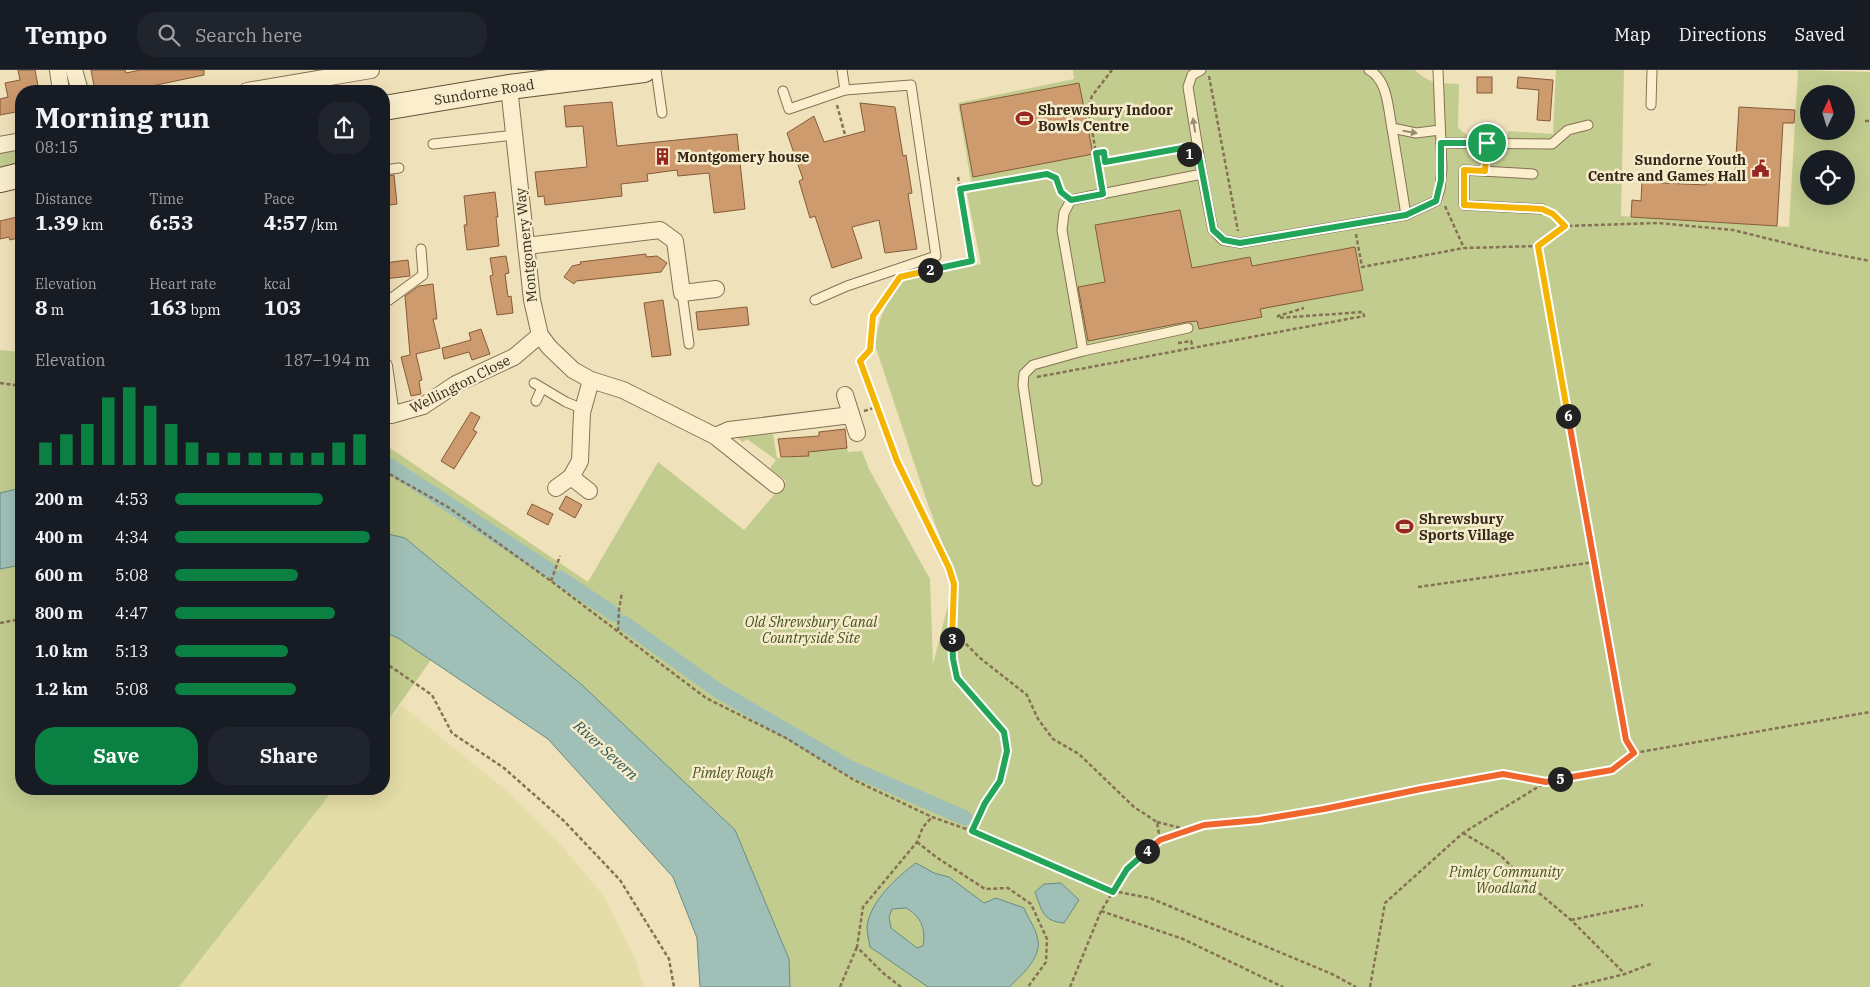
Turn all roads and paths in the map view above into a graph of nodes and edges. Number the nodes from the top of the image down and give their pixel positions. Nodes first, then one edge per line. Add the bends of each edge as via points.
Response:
1 (58, 70) edge
2 (74, 70) edge
3 (371, 70) edge
4 (644, 70) edge
5 (656, 70) edge
6 (842, 70) edge
7 (1112, 70) edge
8 (1201, 70) edge
9 (1207, 70) edge
10 (1369, 70) edge
11 (1438, 70) edge
12 (1652, 70) edge
13 (605, 72) edge
14 (60, 85) edge
15 (78, 85) edge
16 (282, 85) edge
17 (509, 87) junction
18 (845, 90) junction
19 (783, 92) dead end
20 (836, 102) dead end
21 (1651, 105) dead end
22 (390, 107) edge
23 (662, 113) dead end
24 (1865, 121) dead end
25 (1870, 121) edge
26 (1588, 125) dead end
27 (1392, 128) junction
28 (1440, 130) junction
29 (844, 135) dead end
30 (514, 136) junction
31 (15, 142) edge
32 (1441, 143) junction
33 (1487, 143) junction
34 (433, 144) dead end
35 (0, 145) edge
36 (1096, 153) junction
37 (1199, 156) junction
38 (399, 168) dead end
39 (390, 169) edge
40 (1485, 171) junction
41 (1202, 174) junction
42 (1533, 174) dead end
43 (15, 176) edge
44 (958, 177) dead end
45 (0, 180) edge
46 (960, 189) junction
47 (1103, 194) junction
48 (1071, 200) junction
49 (1436, 201) junction
50 (1542, 209) joint
51 (1406, 215) junction
52 (1354, 223) junction
53 (1565, 226) junction
54 (1240, 243) junction
55 (526, 246) junction
56 (1538, 246) junction
57 (1464, 248) junction
58 (421, 249) dead end
59 (1870, 262) edge
60 (936, 269) dead end
61 (900, 277) dead end
62 (716, 289) dead end
63 (682, 293) junction
64 (390, 299) edge
65 (815, 300) dead end
66 (1304, 308) dead end
67 (1188, 328) dead end
68 (540, 334) junction
69 (689, 344) dead end
70 (1083, 351) junction
71 (591, 380) junction
72 (1024, 380) junction
73 (0, 383) edge
74 (15, 385) edge
75 (845, 395) dead end
76 (536, 401) dead end
77 (583, 409) junction
78 (390, 414) edge
79 (850, 415) junction
80 (857, 433) dead end
81 (715, 436) junction
82 (390, 474) edge
83 (571, 477) junction
84 (1037, 481) dead end
85 (776, 484) dead end
86 (556, 488) dead end
87 (589, 491) dead end
88 (560, 556) dead end
89 (1595, 562) junction
90 (551, 581) junction
91 (1418, 587) dead end
92 (622, 592) dead end
93 (15, 620) edge
94 (0, 623) edge
95 (952, 630) junction
96 (618, 631) junction
97 (390, 666) edge
98 (1870, 712) edge
99 (1634, 753) junction
100 (1546, 782) junction
101 (932, 817) junction
102 (1157, 822) junction
103 (1189, 830) junction
104 (972, 831) junction
105 (1463, 833) junction
106 (1160, 840) junction
107 (917, 842) junction
108 (1113, 892) junction
109 (1643, 906) dead end
110 (1101, 912) junction
111 (1571, 920) junction
112 (856, 947) junction
113 (1653, 963) dead end
114 (1625, 974) junction
115 (674, 987) edge
116 (840, 987) edge
117 (901, 987) edge
118 (1028, 987) edge
119 (1070, 987) edge
120 (1283, 987) edge
121 (1356, 987) edge
122 (1370, 987) edge
123 (1572, 987) edge

1 - 14 street
2 - 15 street
3 - 16 street
4 - 13 main road, Sundorne Road
5 - 23 lane
6 - 18 lane
7 - 36 path via 1092,96 1088,107
37 -> 8 lane via 1188,87 1192,76
9 - 54 path
10 - 27 lane via 1377,74 1383,86
11 - 28 lane
12 - 21 lane
13 - 17 main road, Sundorne Road
17 - 22 main road, Sundorne Road
17 - 30 street, Montgomery Way
18 - 19 lane via 789,109
18 - 65 lane via 912,85 936,256
20 - 29 path
24 - 25 path
26 - 33 lane via 1568,130 1552,144
27 -> 28 lane via 1416,133
27 - 51 lane
28 - 32 lane
30 - 34 lane
30 - 55 street, Montgomery Way
31 - 35 street
32 - 33 lane
32 - 49 lane via 1441,180
33 - 40 lane
36 - 37 path via 1104,152 1105,162 1188,147 1190,158
36 - 47 path
37 - 41 lane
38 - 39 lane
40 - 42 lane
40 - 50 lane via 1464,170 1464,205
41 - 47 lane
41 - 54 lane via 1213,230 1224,240
43 - 45 main road
44 - 46 path
46 - 48 path via 1047,174 1056,178 1061,192
46 - 60 path via 972,261
47 - 48 lane
48 - 70 lane via 1064,213 1062,230
49 - 51 lane
49 - 57 path via 1445,207
50 - 53 path via 1553,214
51 - 52 lane
52 - 54 lane
52 - 57 path via 1362,267
53 - 56 path
53 - 59 path via 1658,223 1732,230
55 - 63 street via 660,230 675,241
55 - 68 street, Montgomery Way via 532,300
56 - 57 path
56 - 89 path
58 - 64 lane via 423,275
61 - 95 path via 873,316 870,350 860,361 897,461 949,568 954,584
62 - 63 street
63 - 69 lane
66 - 72 path via 1278,318 1363,312 1364,316
67 - 70 lane
68 - 71 street, Montgomery Way via 560,359
68 - 78 street, Wellington Close via 514,357 456,384 423,406
70 - 72 lane via 1033,365 1024,374
71 - 77 street
71 - 81 street, Montgomery Way via 623,390
72 - 84 lane
73 - 74 path
75 - 79 street
76 - 77 lane via 538,386
77 - 83 street via 580,461
79 - 80 street
79 - 81 street via 729,430
81 - 85 street, Montgomery Way
82 - 90 path via 448,507
83 - 86 street
83 - 87 street
88 - 90 path
89 - 91 path
89 - 99 path via 1626,740
90 - 96 path
92 - 96 path
93 - 94 path
95 - 102 path via 980,658 1027,695 1038,719 1053,739 1079,754 1134,807
95 - 104 path via 957,678 1004,732 1007,751 1000,781
96 - 101 path via 706,698 786,738 854,780
97 - 115 path via 432,695 452,733 504,768 564,822 620,880 669,960
98 - 99 path
99 - 100 path via 1612,770
100 - 103 path via 1503,774 1324,809 1204,825
100 - 105 path
101 - 104 path
101 - 107 path via 923,827
102 - 103 path
102 - 106 path
103 - 106 path
104 - 108 path
105 - 111 path via 1500,855
105 - 122 path via 1385,903
106 - 108 path via 1127,869
107 - 112 path via 863,907
107 - 118 path via 985,889 1008,888 1031,904 1047,939 1046,962
108 - 110 path
108 - 121 path via 1150,898 1277,950
109 - 111 path
110 - 119 path
110 - 120 path via 1183,939
111 - 114 path
112 - 116 path
112 - 117 path
113 - 114 path
114 - 123 path

